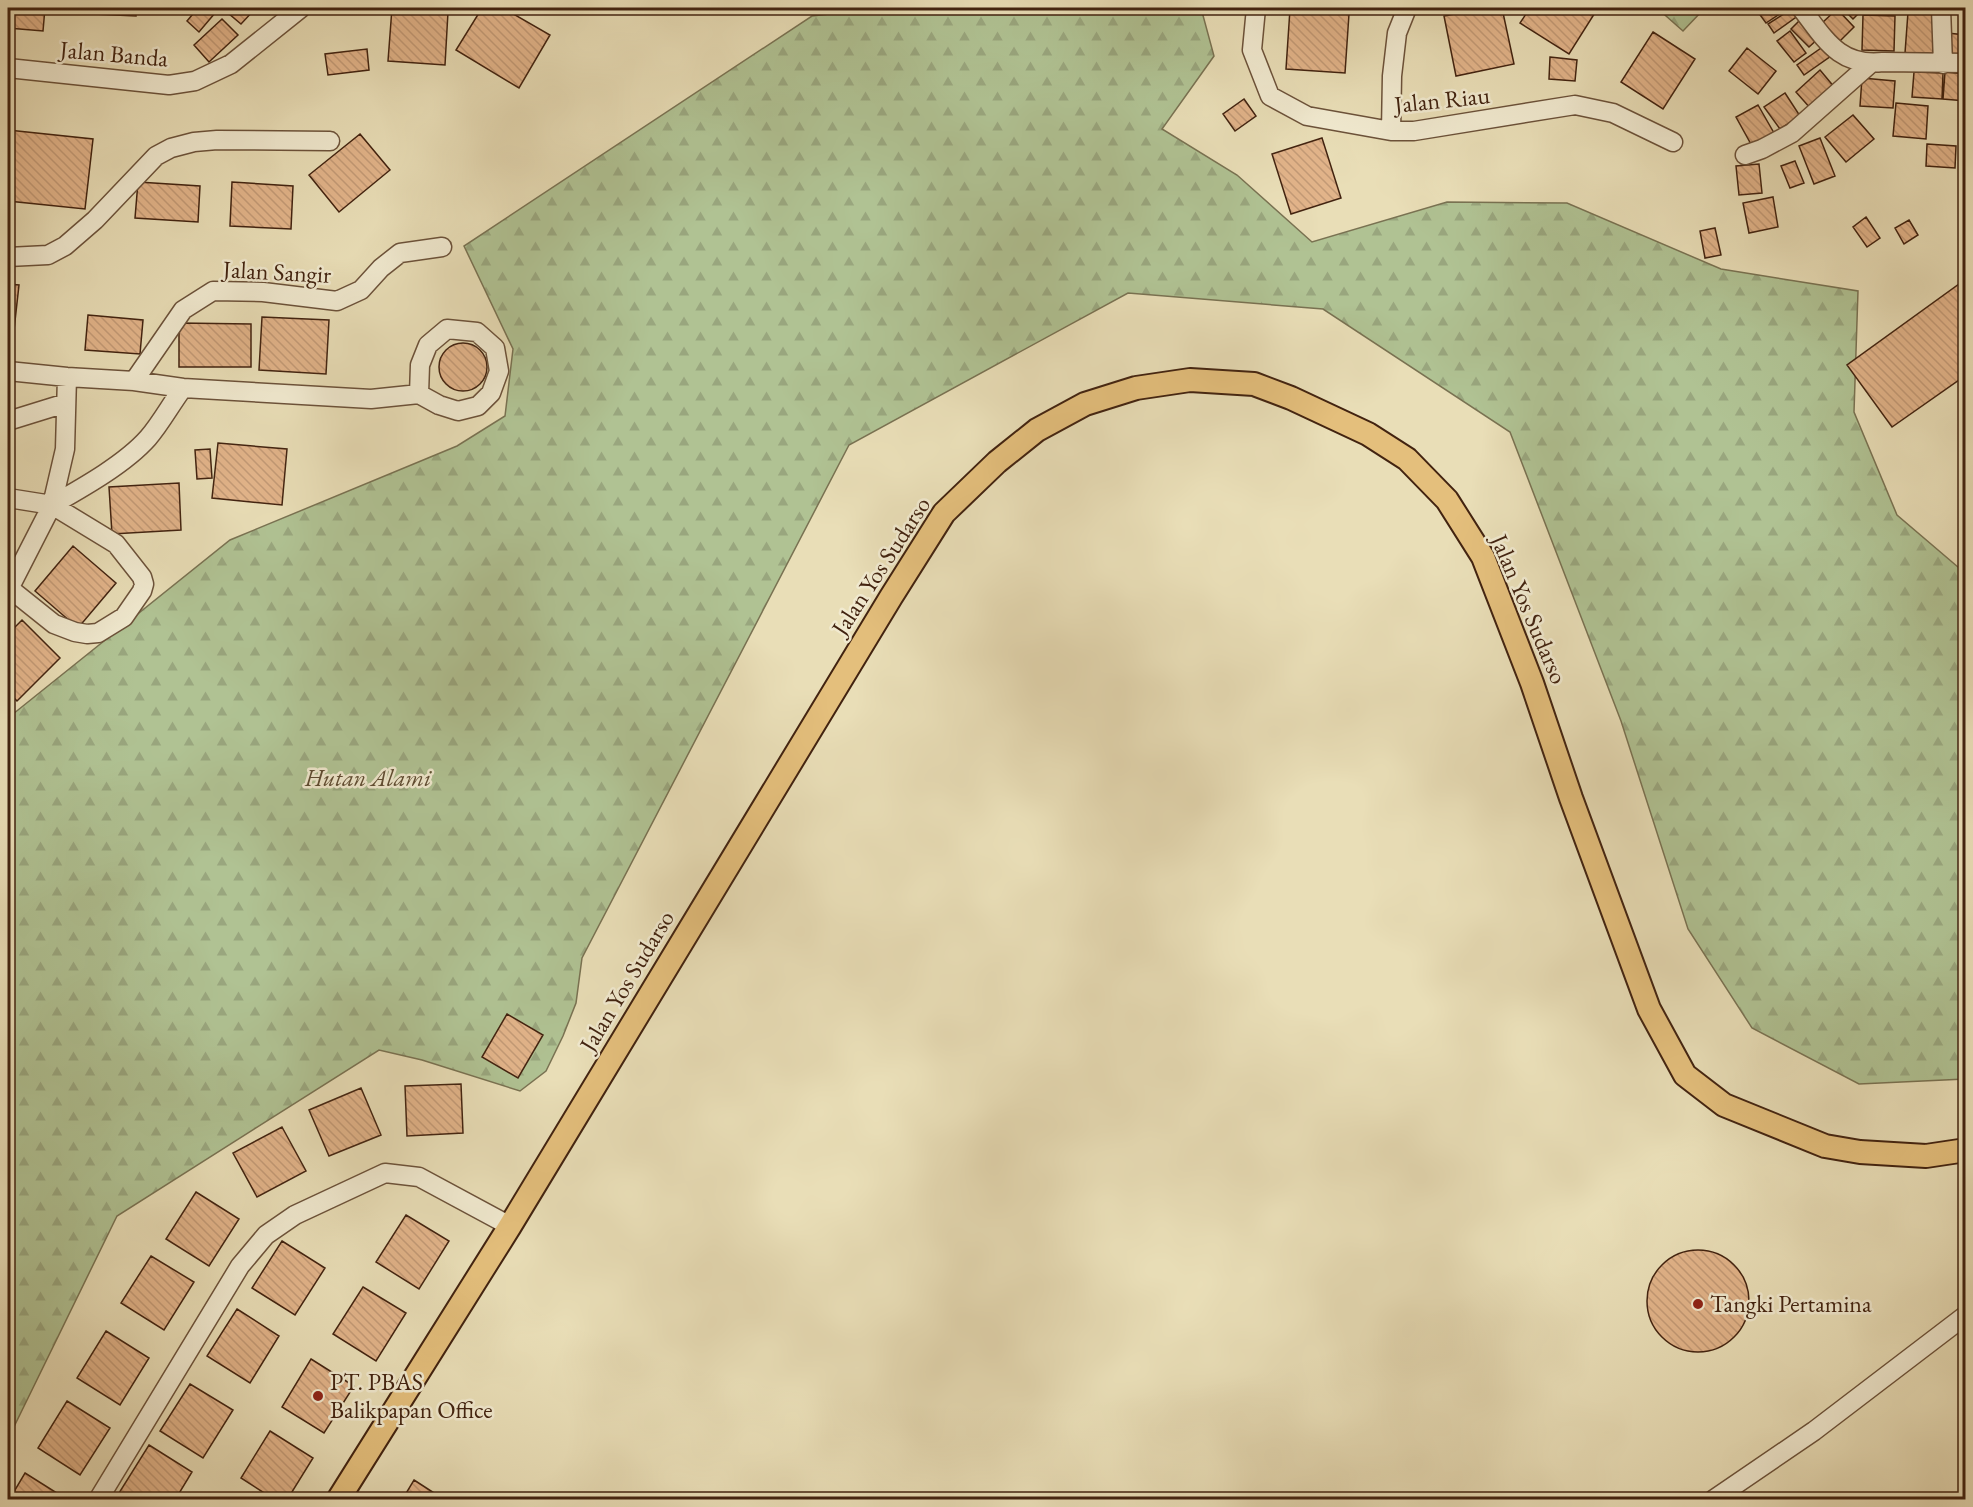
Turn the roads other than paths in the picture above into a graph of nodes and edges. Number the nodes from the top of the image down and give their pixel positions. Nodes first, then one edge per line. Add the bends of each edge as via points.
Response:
1 (301, 8) edge
2 (1256, 8) edge
3 (1407, 8) edge
4 (1801, 8) edge
5 (1941, 8) edge
6 (1965, 63) edge
7 (1870, 64) junction
8 (1943, 64) junction
9 (8, 68) edge
10 (1391, 131) junction
11 (330, 141) dead end
12 (1673, 142) dead end
13 (1745, 156) dead end
14 (442, 246) dead end
15 (8, 257) edge
16 (8, 371) edge
17 (67, 377) junction
18 (134, 381) junction
19 (183, 388) junction
20 (419, 394) junction
21 (66, 403) junction
22 (8, 422) edge
23 (8, 498) edge
24 (52, 505) junction
25 (8, 590) edge
26 (1965, 1150) edge
27 (510, 1226) junction
28 (1965, 1315) edge
29 (98, 1500) edge
30 (338, 1500) edge
31 (1713, 1500) edge

1 - 9 street, Jalan Banda via 231,64 195,81 169,85
2 - 10 street, Jalan Riau via 1252,50 1270,96 1307,116
3 - 10 street via 1397,33
4 - 7 street via 1832,47 1851,61
5 - 8 street
6 - 8 street
7 - 8 street
7 - 13 street via 1792,133
10 - 12 street, Jalan Riau via 1414,131 1575,105 1613,113
11 - 15 street via 194,142 171,148 156,156 65,246 48,255
14 - 18 street, Jalan Sangir via 400,253 361,290 337,301 263,292 213,291 183,310
16 - 17 street
17 - 18 street
17 - 21 street
18 - 19 street
19 - 20 street via 371,399
19 - 24 street via 147,439 84,488
20 - 20 street via 458,411 478,406 491,393 499,371 495,348 477,332 447,329 428,345 420,365
21 - 22 street
21 - 24 street via 65,449
23 - 24 street
24 - 25 street
24 - 25 street via 117,544 142,577 142,591 124,617 98,633 87,634 54,624
26 - 27 main road, Jalan Yos Sudarso via 1926,1156 1825,1146 1724,1105 1685,1075 1649,1009 1483,557 1448,500 1407,459 1368,434 1291,398 1254,384 1190,380 1136,388 1085,404 1036,430 944,513
27 - 29 street via 419,1177 385,1173 295,1215 266,1235 240,1266
27 - 30 main road, Jalan Yos Sudarso
28 - 31 street via 1814,1431

